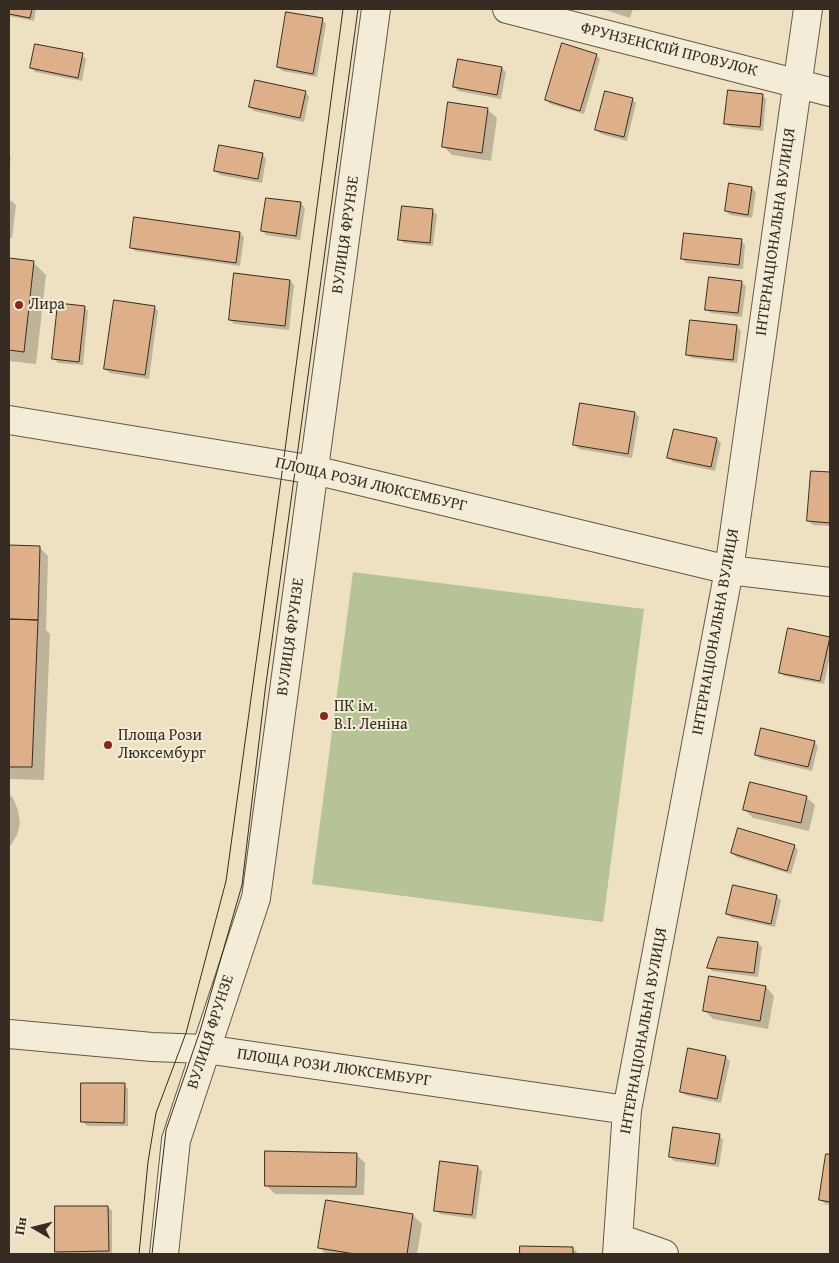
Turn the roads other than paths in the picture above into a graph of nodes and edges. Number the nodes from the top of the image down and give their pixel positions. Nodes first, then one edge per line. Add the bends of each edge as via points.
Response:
1 (376, 9) edge
2 (507, 9) edge
3 (808, 9) edge
4 (797, 82) junction
5 (830, 92) edge
6 (9, 420) edge
7 (314, 470) junction
8 (729, 570) junction
9 (830, 582) edge
10 (9, 1034) edge
11 (205, 1049) junction
12 (628, 1110) junction
13 (617, 1246) edge
14 (164, 1254) edge
15 (664, 1254) edge

1 - 7 street, ВУЛИЦЯ ФРУНЗЕ
2 - 4 street, ФРУНЗЕНСКІЙ ПРОВУЛОК
3 - 4 street, ІНТЕРНАЦІОНАЛЬНА ВУЛИЦЯ
4 - 5 street, ФРУНЗЕНСКІЙ ПРОВУЛОК
4 - 8 street, ІНТЕРНАЦІОНАЛЬНА ВУЛИЦЯ
6 - 7 street, ПЛОЩА РОЗИ ЛЮКСЕМБУРГ
7 - 8 street, ПЛОЩА РОЗИ ЛЮКСЕМБУРГ
7 - 11 street, ВУЛИЦЯ ФРУНЗЕ via 256,898
8 - 9 street, ПЛОЩА РОЗИ ЛЮКСЕМБУРГ
8 - 12 street, ІНТЕРНАЦІОНАЛЬНА ВУЛИЦЯ
10 - 11 street, ПЛОЩА РОЗИ ЛЮКСЕМБУРГ
11 - 12 street, ПЛОЩА РОЗИ ЛЮКСЕМБУРГ
11 - 14 street, ВУЛИЦЯ ФРУНЗЕ via 176,1140
12 - 13 street, ІНТЕРНАЦІОНАЛЬНА ВУЛИЦЯ
13 - 15 street

